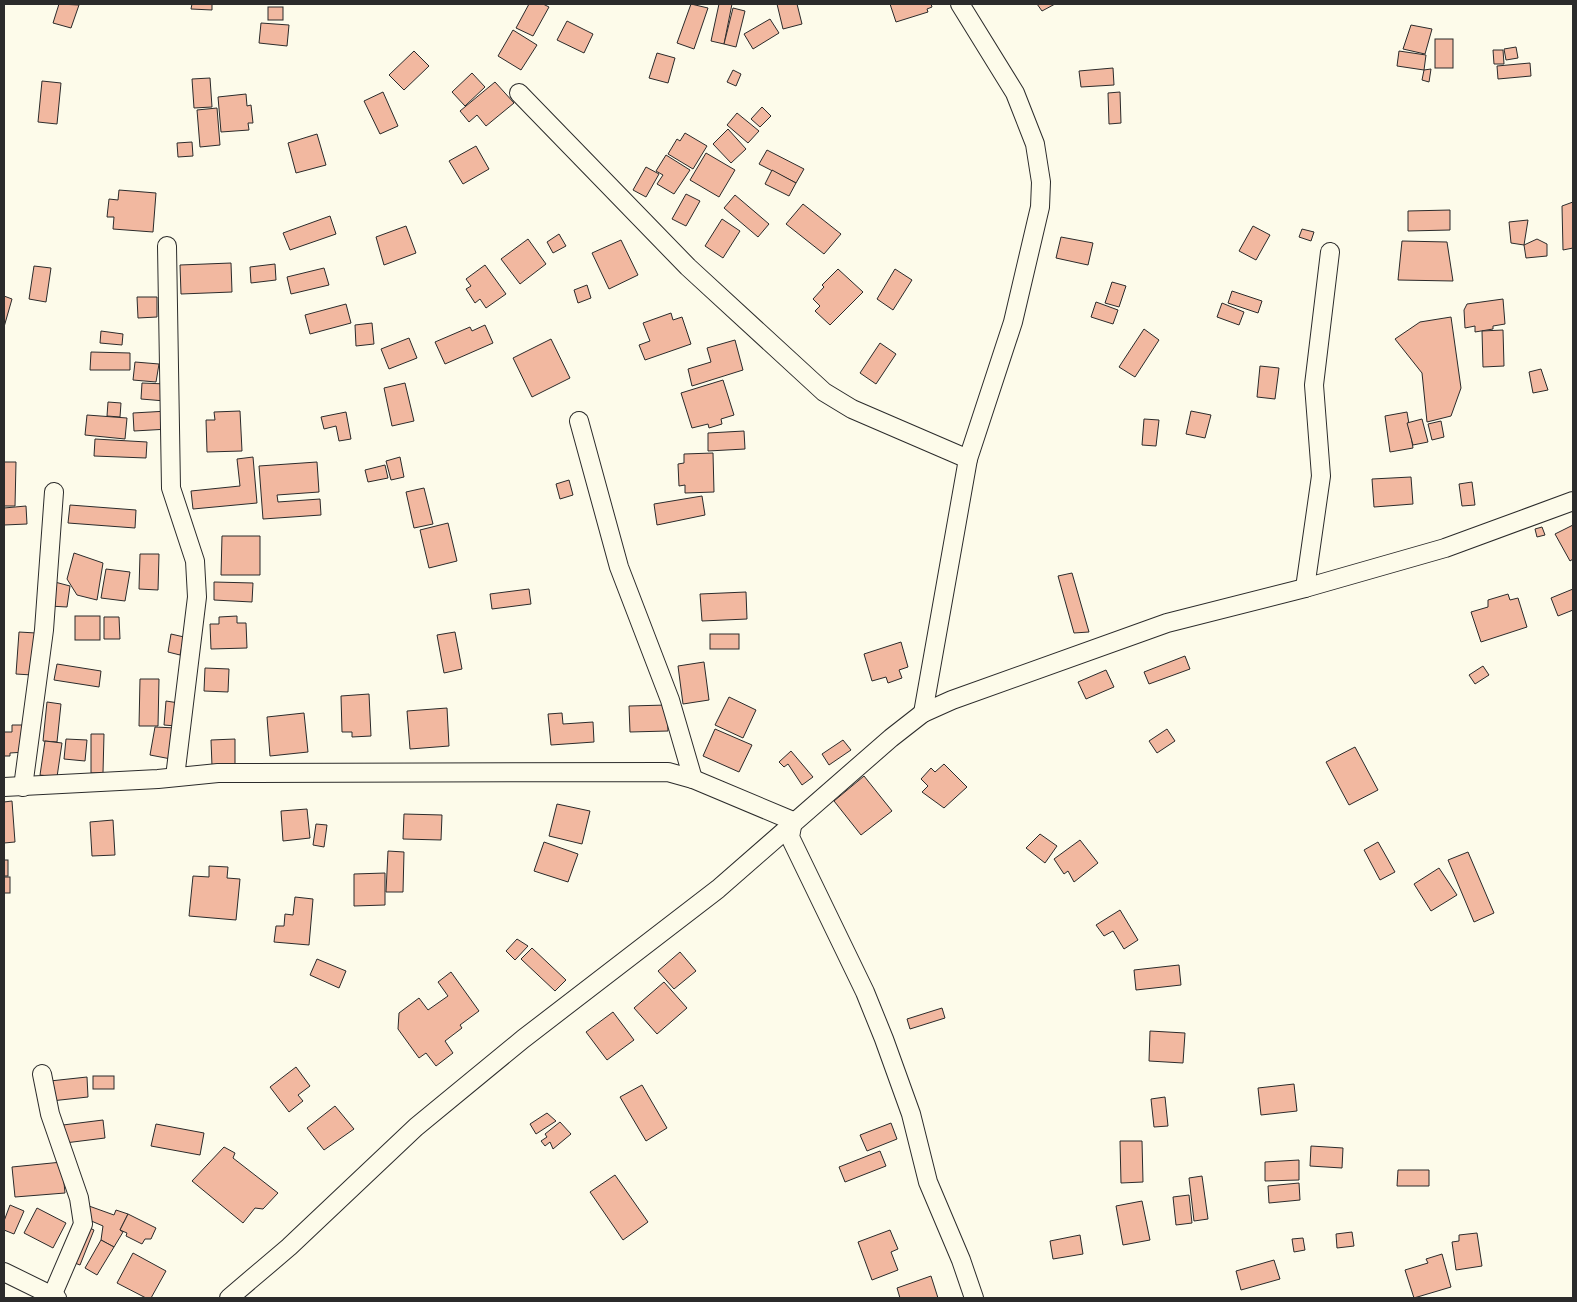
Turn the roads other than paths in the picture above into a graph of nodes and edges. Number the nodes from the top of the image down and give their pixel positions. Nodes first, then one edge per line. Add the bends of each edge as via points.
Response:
1 (960, 4) edge
2 (518, 93) dead end
3 (167, 246) dead end
4 (1330, 252) dead end
5 (579, 421) dead end
6 (968, 459) junction
7 (54, 492) dead end
8 (1573, 501) edge
9 (1305, 588) junction
10 (923, 713) junction
11 (175, 777) junction
12 (693, 779) junction
13 (22, 787) junction
14 (4, 788) edge
15 (793, 821) junction
16 (42, 1074) dead end
17 (4, 1272) edge
18 (55, 1297) edge
19 (229, 1298) edge
20 (974, 1298) edge

1 - 6 street via 1015,92 1035,144 1041,182 1040,207 1013,322
2 - 6 street via 688,267 824,392 852,409
3 - 11 street via 171,488 195,561 197,597
4 - 9 street via 1314,385 1321,476
5 - 12 street via 619,567 670,700
6 - 10 street
7 - 13 street via 44,630
8 - 9 street via 1445,548
9 - 10 street via 1166,623
10 - 15 street
11 - 12 street via 228,773 668,772
11 - 13 street
12 - 15 street
13 - 14 street
15 - 19 street via 718,889 523,1039 416,1127 289,1247
15 - 20 street via 790,837 881,1031 911,1114 928,1182
16 - 18 street via 50,1114 79,1198 83,1224
17 - 18 street

